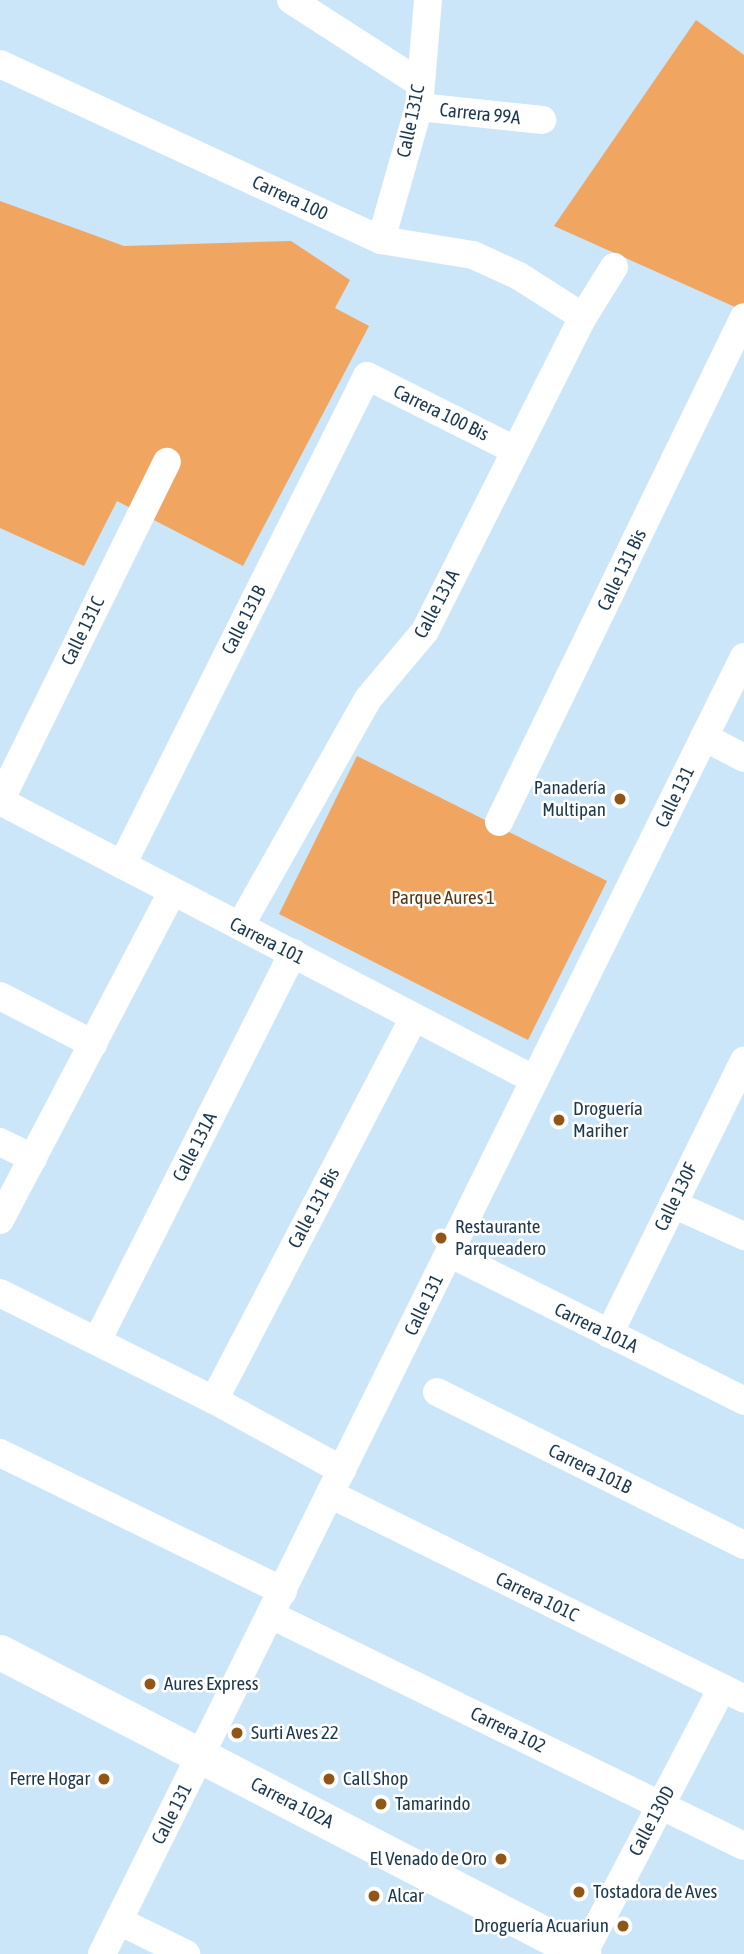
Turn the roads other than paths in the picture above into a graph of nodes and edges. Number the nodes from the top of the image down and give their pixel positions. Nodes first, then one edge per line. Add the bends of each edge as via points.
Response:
1 (291, 0) edge
2 (428, 0) edge
3 (0, 64) edge
4 (419, 95) junction
5 (542, 120) dead end
6 (382, 240) junction
7 (614, 267) dead end
8 (583, 317) junction
9 (744, 317) edge
10 (367, 376) joint
11 (515, 450) junction
12 (167, 462) dead end
13 (744, 657) edge
14 (704, 737) junction
15 (744, 758) edge
16 (0, 801) edge
17 (499, 822) dead end
18 (122, 865) junction
19 (172, 893) junction
20 (240, 926) junction
21 (293, 953) junction
22 (0, 996) edge
23 (414, 1017) junction
24 (93, 1044) junction
25 (744, 1061) edge
26 (535, 1080) junction
27 (0, 1142) edge
28 (33, 1158) junction
29 (673, 1204) junction
30 (0, 1220) edge
31 (744, 1236) edge
32 (449, 1253) junction
33 (0, 1293) edge
34 (609, 1334) junction
35 (97, 1340) junction
36 (437, 1392) dead end
37 (214, 1400) junction
38 (744, 1401) edge
39 (0, 1453) edge
40 (336, 1482) junction
41 (744, 1545) edge
42 (277, 1603) junction
43 (0, 1652) edge
44 (733, 1693) edge
45 (201, 1756) junction
46 (661, 1805) junction
47 (744, 1846) edge
48 (119, 1921) junction
49 (574, 1952) edge
50 (102, 1954) edge
51 (186, 1954) edge

1 - 4 street, Carrera 99A
2 - 4 street, Calle 131C
3 - 6 street, Carrera 100
4 - 5 street, Carrera 99A
4 - 6 street, Calle 131C
6 - 8 street, Carrera 100 via 473,255 519,276
7 - 8 street, Calle 131A
8 - 11 street, Calle 131A
9 - 17 street, Calle 131 Bis
10 - 11 street, Carrera 100 Bis
10 - 18 street, Calle 131B
11 - 20 street, Calle 131A via 425,631 368,698
12 - 16 street, Calle 131C
13 - 14 street, Calle 131
14 - 15 street
14 - 26 street, Calle 131
16 - 18 street, Carrera 101
18 - 19 street, Carrera 101
19 - 20 street, Carrera 101
19 - 24 street
20 - 21 street, Carrera 101
21 - 23 street, Carrera 101
21 - 35 street, Calle 131A
22 - 24 street
23 - 26 street, Carrera 101
23 - 37 street, Calle 131 Bis
24 - 28 street
25 - 29 street, Calle 130F
26 - 32 street, Calle 131
27 - 28 street
28 - 30 street
29 - 31 street
29 - 34 street, Calle 130F
32 - 34 street, Carrera 101A
32 - 40 street, Calle 131
33 - 35 street, Carrera 101C
34 - 38 street, Carrera 101A
35 - 37 street, Carrera 101C
36 - 41 street, Carrera 101B
37 - 40 street, Carrera 101C
39 - 42 street, Carrera 102
40 - 42 street, Calle 131
40 - 44 street, Carrera 101C
42 - 45 street, Calle 131
42 - 46 street, Carrera 102
43 - 45 street, Carrera 102A
44 - 46 street, Calle 130D
45 - 48 street, Calle 131
45 - 49 street, Carrera 102A
46 - 47 street, Carrera 102
46 - 49 street, Calle 130D
48 - 50 street, Calle 131
48 - 51 street

